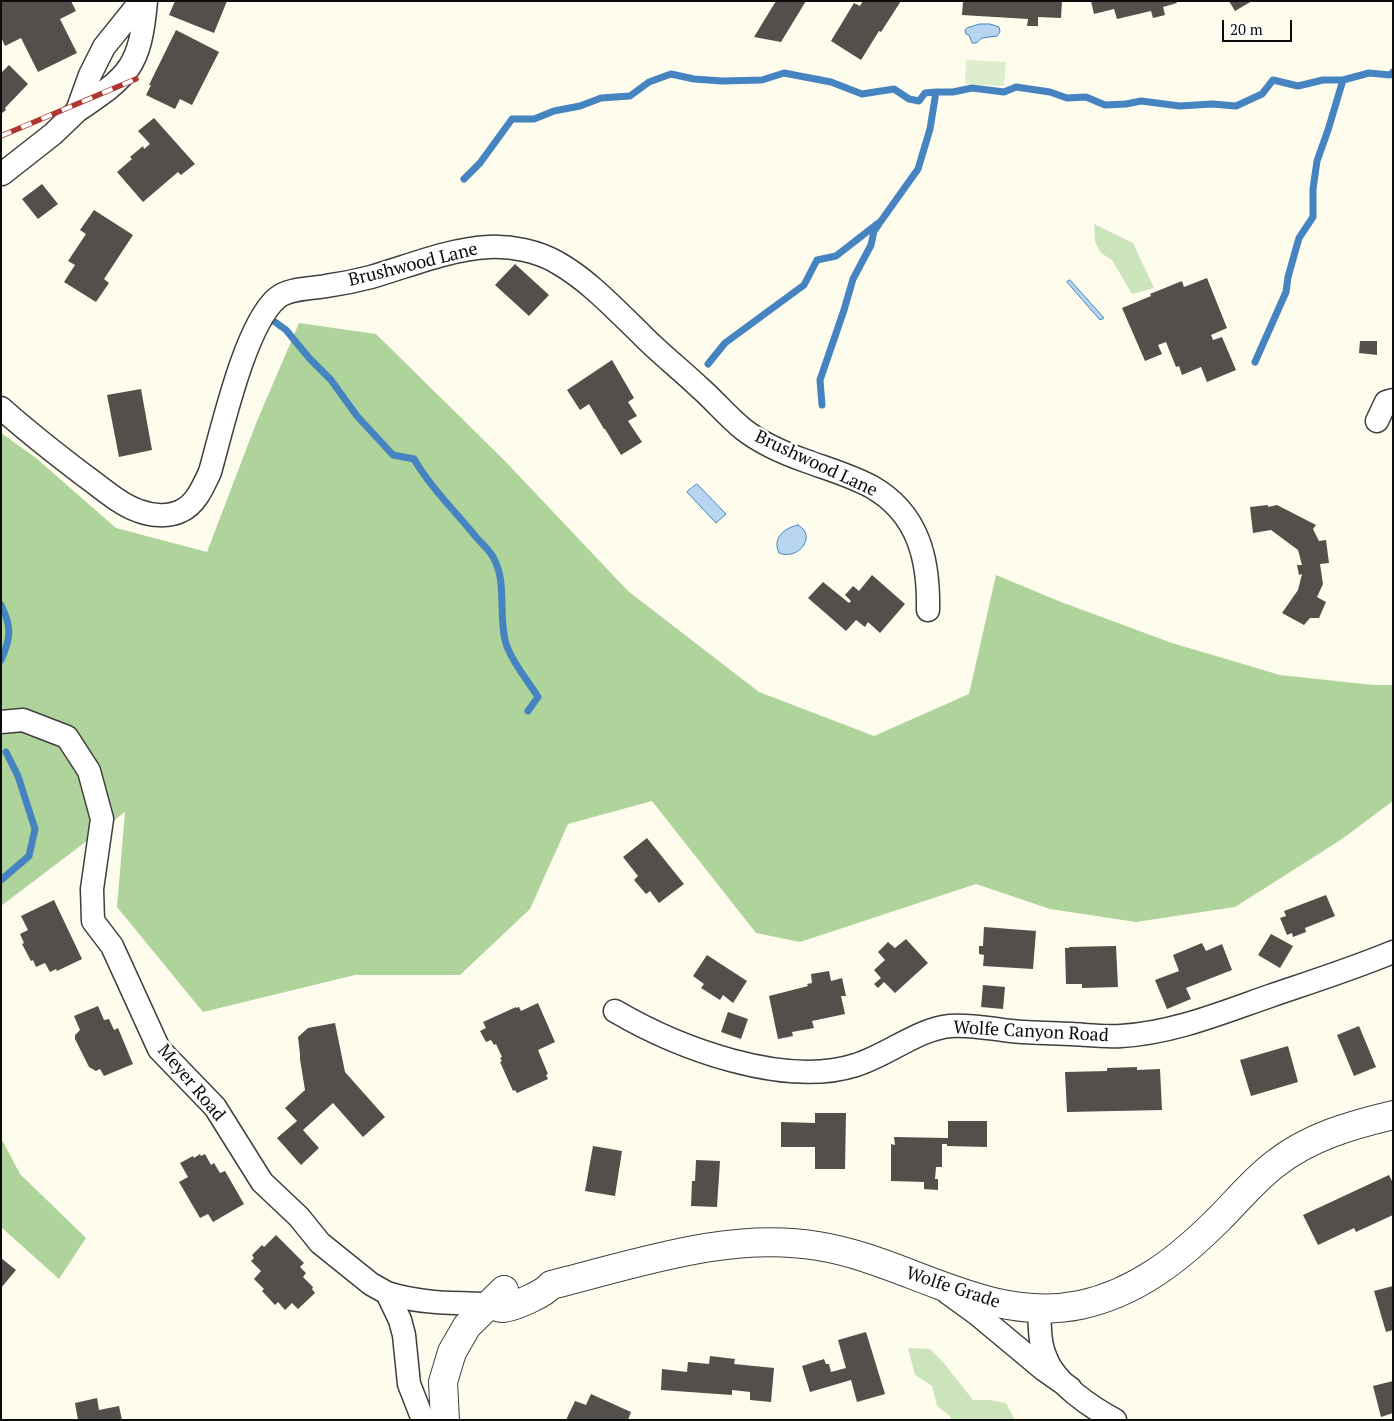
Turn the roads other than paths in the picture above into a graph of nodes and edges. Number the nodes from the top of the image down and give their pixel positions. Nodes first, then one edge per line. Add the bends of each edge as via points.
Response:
1 (141, 1) edge
2 (146, 1) edge
3 (77, 111) junction
4 (2, 174) edge
5 (1393, 400) edge
6 (1, 408) edge
7 (1377, 421) dead end
8 (928, 610) dead end
9 (1, 722) edge
10 (1393, 952) edge
11 (615, 1011) dead end
12 (1393, 1115) edge
13 (937, 1285) junction
14 (387, 1293) junction
15 (491, 1304) junction
16 (1039, 1308) junction
17 (1070, 1388) junction
18 (423, 1420) edge
19 (445, 1420) edge
20 (1115, 1420) edge

1 - 3 street via 104,47
2 - 3 street via 141,41 132,62 119,81
3 - 4 street
5 - 7 street via 1386,402
6 - 8 street, Brushwood Lane via 112,496 139,511 155,515 180,512 203,488 250,340 278,298 299,290 372,277 471,248 512,248 540,255 573,272 751,436 777,450 870,486 892,502 917,534 928,582
9 - 14 street, Meyer Road via 23,720 67,737 89,770 102,819 92,889 93,921 112,946 160,1049 215,1108 262,1182 299,1217 320,1243
10 - 11 street, Wolfe Canyon Road via 1211,1018 1163,1030 1101,1036 948,1026 926,1032 856,1065 812,1073 778,1070 714,1054 664,1036
12 - 16 street, Wolfe Grade via 1331,1132 1292,1152 1257,1180 1184,1252 1143,1281 1088,1302
13 - 15 street, Wolfe Grade via 833,1248 777,1242 745,1243 694,1250 551,1285 540,1295 510,1306
13 - 16 street, Wolfe Grade via 992,1303
13 - 17 street
14 - 15 street, Wolfe Grade via 420,1301
14 - 18 street via 402,1328 410,1384
15 - 19 street via 467,1326 448,1362 443,1382
16 - 17 street via 1046,1360
17 - 20 street

